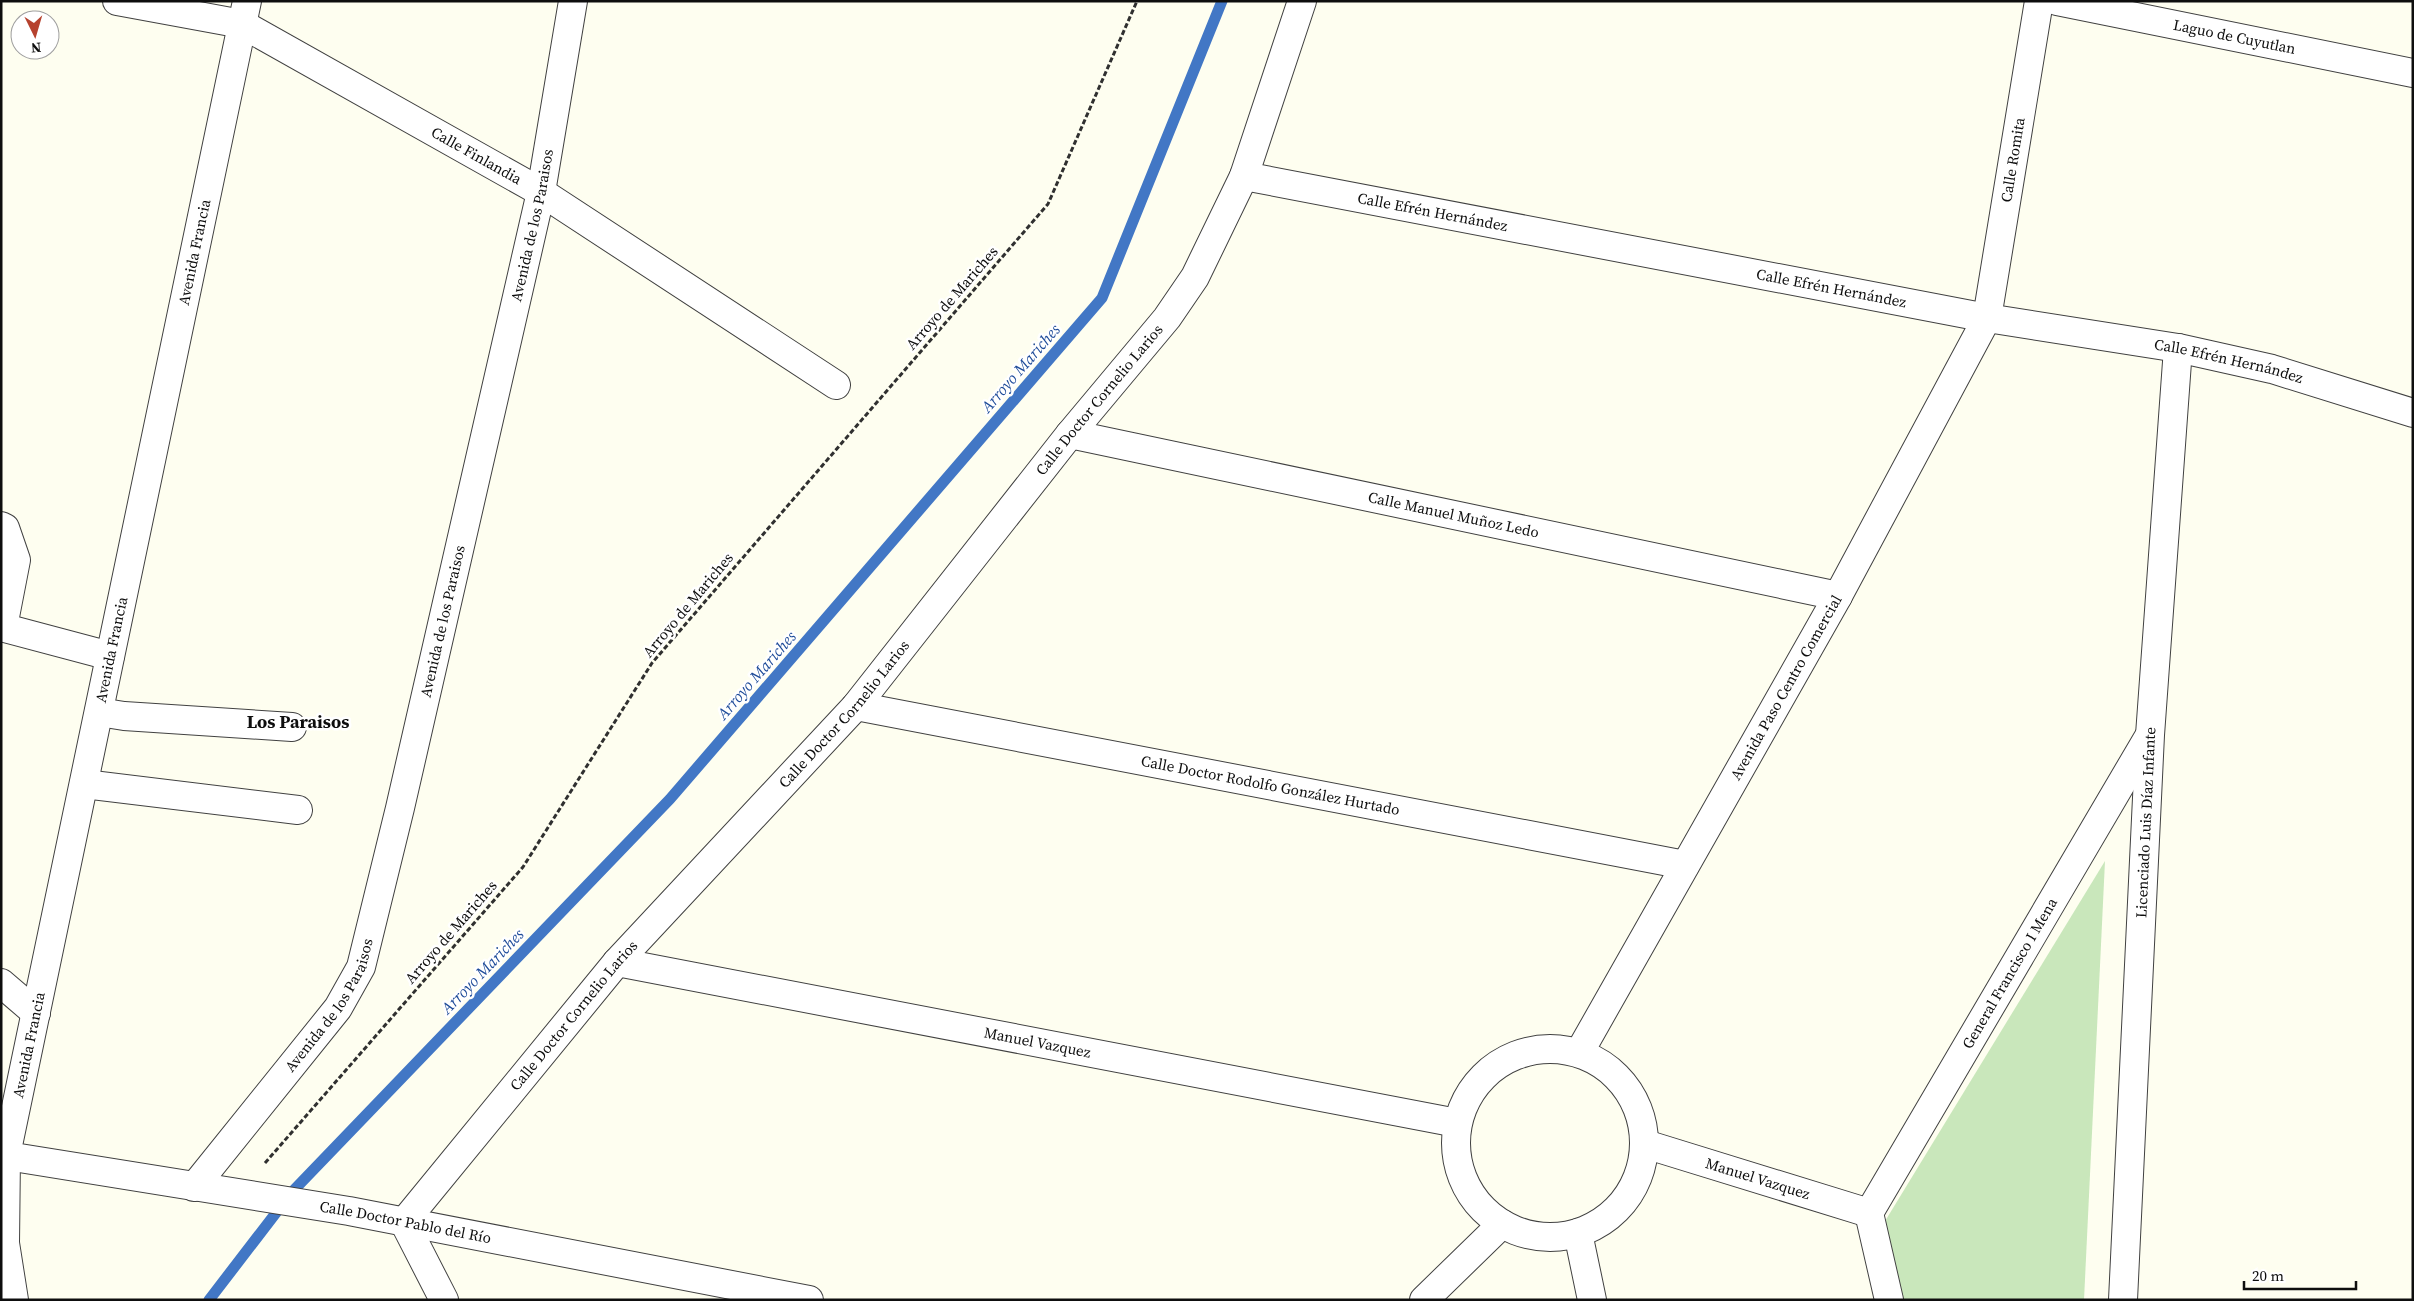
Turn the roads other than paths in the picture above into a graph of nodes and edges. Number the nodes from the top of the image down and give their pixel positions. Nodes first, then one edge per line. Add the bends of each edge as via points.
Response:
1 (117, 1) edge
2 (573, 1) edge
3 (1302, 1) edge
4 (2038, 1) edge
5 (2058, 1) edge
6 (245, 12) edge
7 (2413, 73) edge
8 (1244, 176) junction
9 (541, 192) junction
10 (1987, 318) junction
11 (2178, 348) junction
12 (836, 384) dead end
13 (2413, 414) edge
14 (1070, 434) junction
15 (1, 526) edge
16 (1838, 596) junction
17 (2, 627) edge
18 (110, 656) junction
19 (856, 706) junction
20 (99, 712) junction
21 (292, 727) dead end
22 (2150, 735) junction
23 (84, 784) junction
24 (298, 810) dead end
25 (1685, 864) junction
26 (617, 962) junction
27 (1, 983) edge
28 (36, 1013) junction
29 (1579, 1053) junction
30 (1457, 1123) junction
31 (1645, 1144) junction
32 (4, 1155) edge
33 (194, 1187) junction
34 (1869, 1213) junction
35 (404, 1222) junction
36 (1502, 1224) junction
37 (1578, 1233) junction
38 (14, 1300) edge
39 (444, 1300) edge
40 (809, 1300) edge
41 (1424, 1300) edge
42 (1592, 1300) edge
43 (1889, 1300) edge
44 (2123, 1300) edge

1 - 6 street, Calle Finlandia
2 - 9 street, Avenida de los Paraisos
3 - 8 street
4 - 10 street, Calle Romita
5 - 7 street, Laguo de Cuyutlan
6 - 9 street, Calle Finlandia
6 - 18 street, Avenida Francia
8 - 10 street, Calle Efrén Hernández
8 - 14 street, Calle Doctor Cornelio Larios via 1195,277
9 - 12 street, Calle Finlandia
9 - 33 street, Avenida de los Paraisos via 361,967 338,1008
10 - 11 street, Calle Efrén Hernández
10 - 16 street, Avenida Paso Centro Comercial
11 - 13 street, Calle Efrén Hernández via 2272,369
11 - 22 street, Licenciado Luis Díaz Infante
14 - 16 street, Calle Manuel Muñoz Ledo
14 - 19 street, Calle Doctor Cornelio Larios
15 - 17 street via 5,528 16,560
16 - 25 street, Avenida Paso Centro Comercial
17 - 18 street
18 - 20 street, Avenida Francia
19 - 25 street, Calle Doctor Rodolfo González Hurtado
19 - 26 street, Calle Doctor Cornelio Larios
20 - 21 street
20 - 23 street, Avenida Francia
22 - 34 street, General Francisco I Mena
22 - 44 street, Licenciado Luis Díaz Infante
23 - 24 street
23 - 28 street, Avenida Francia
25 - 29 street, Avenida Paso Centro Comercial
26 - 30 street, Manuel Vazquez
26 - 35 street, Calle Doctor Cornelio Larios
27 - 28 street
28 - 32 street, Avenida Francia
29 - 30 street via 1548,1049 1517,1055 1490,1070 1469,1094
29 - 31 street via 1606,1067 1627,1088 1641,1114
30 - 36 street via 1456,1153 1463,1181 1479,1206
31 - 34 street, Manuel Vazquez
31 - 37 street via 1640,1173 1627,1199 1605,1220
32 - 33 street, Calle Doctor Pablo del Río
32 - 38 street, Avenida Francia via 5,1244
33 - 35 street, Calle Doctor Pablo del Río
34 - 43 street
35 - 39 street
35 - 40 street, Calle Doctor Pablo del Río
36 - 37 street via 1526,1234 1552,1238
36 - 41 street
37 - 42 street

